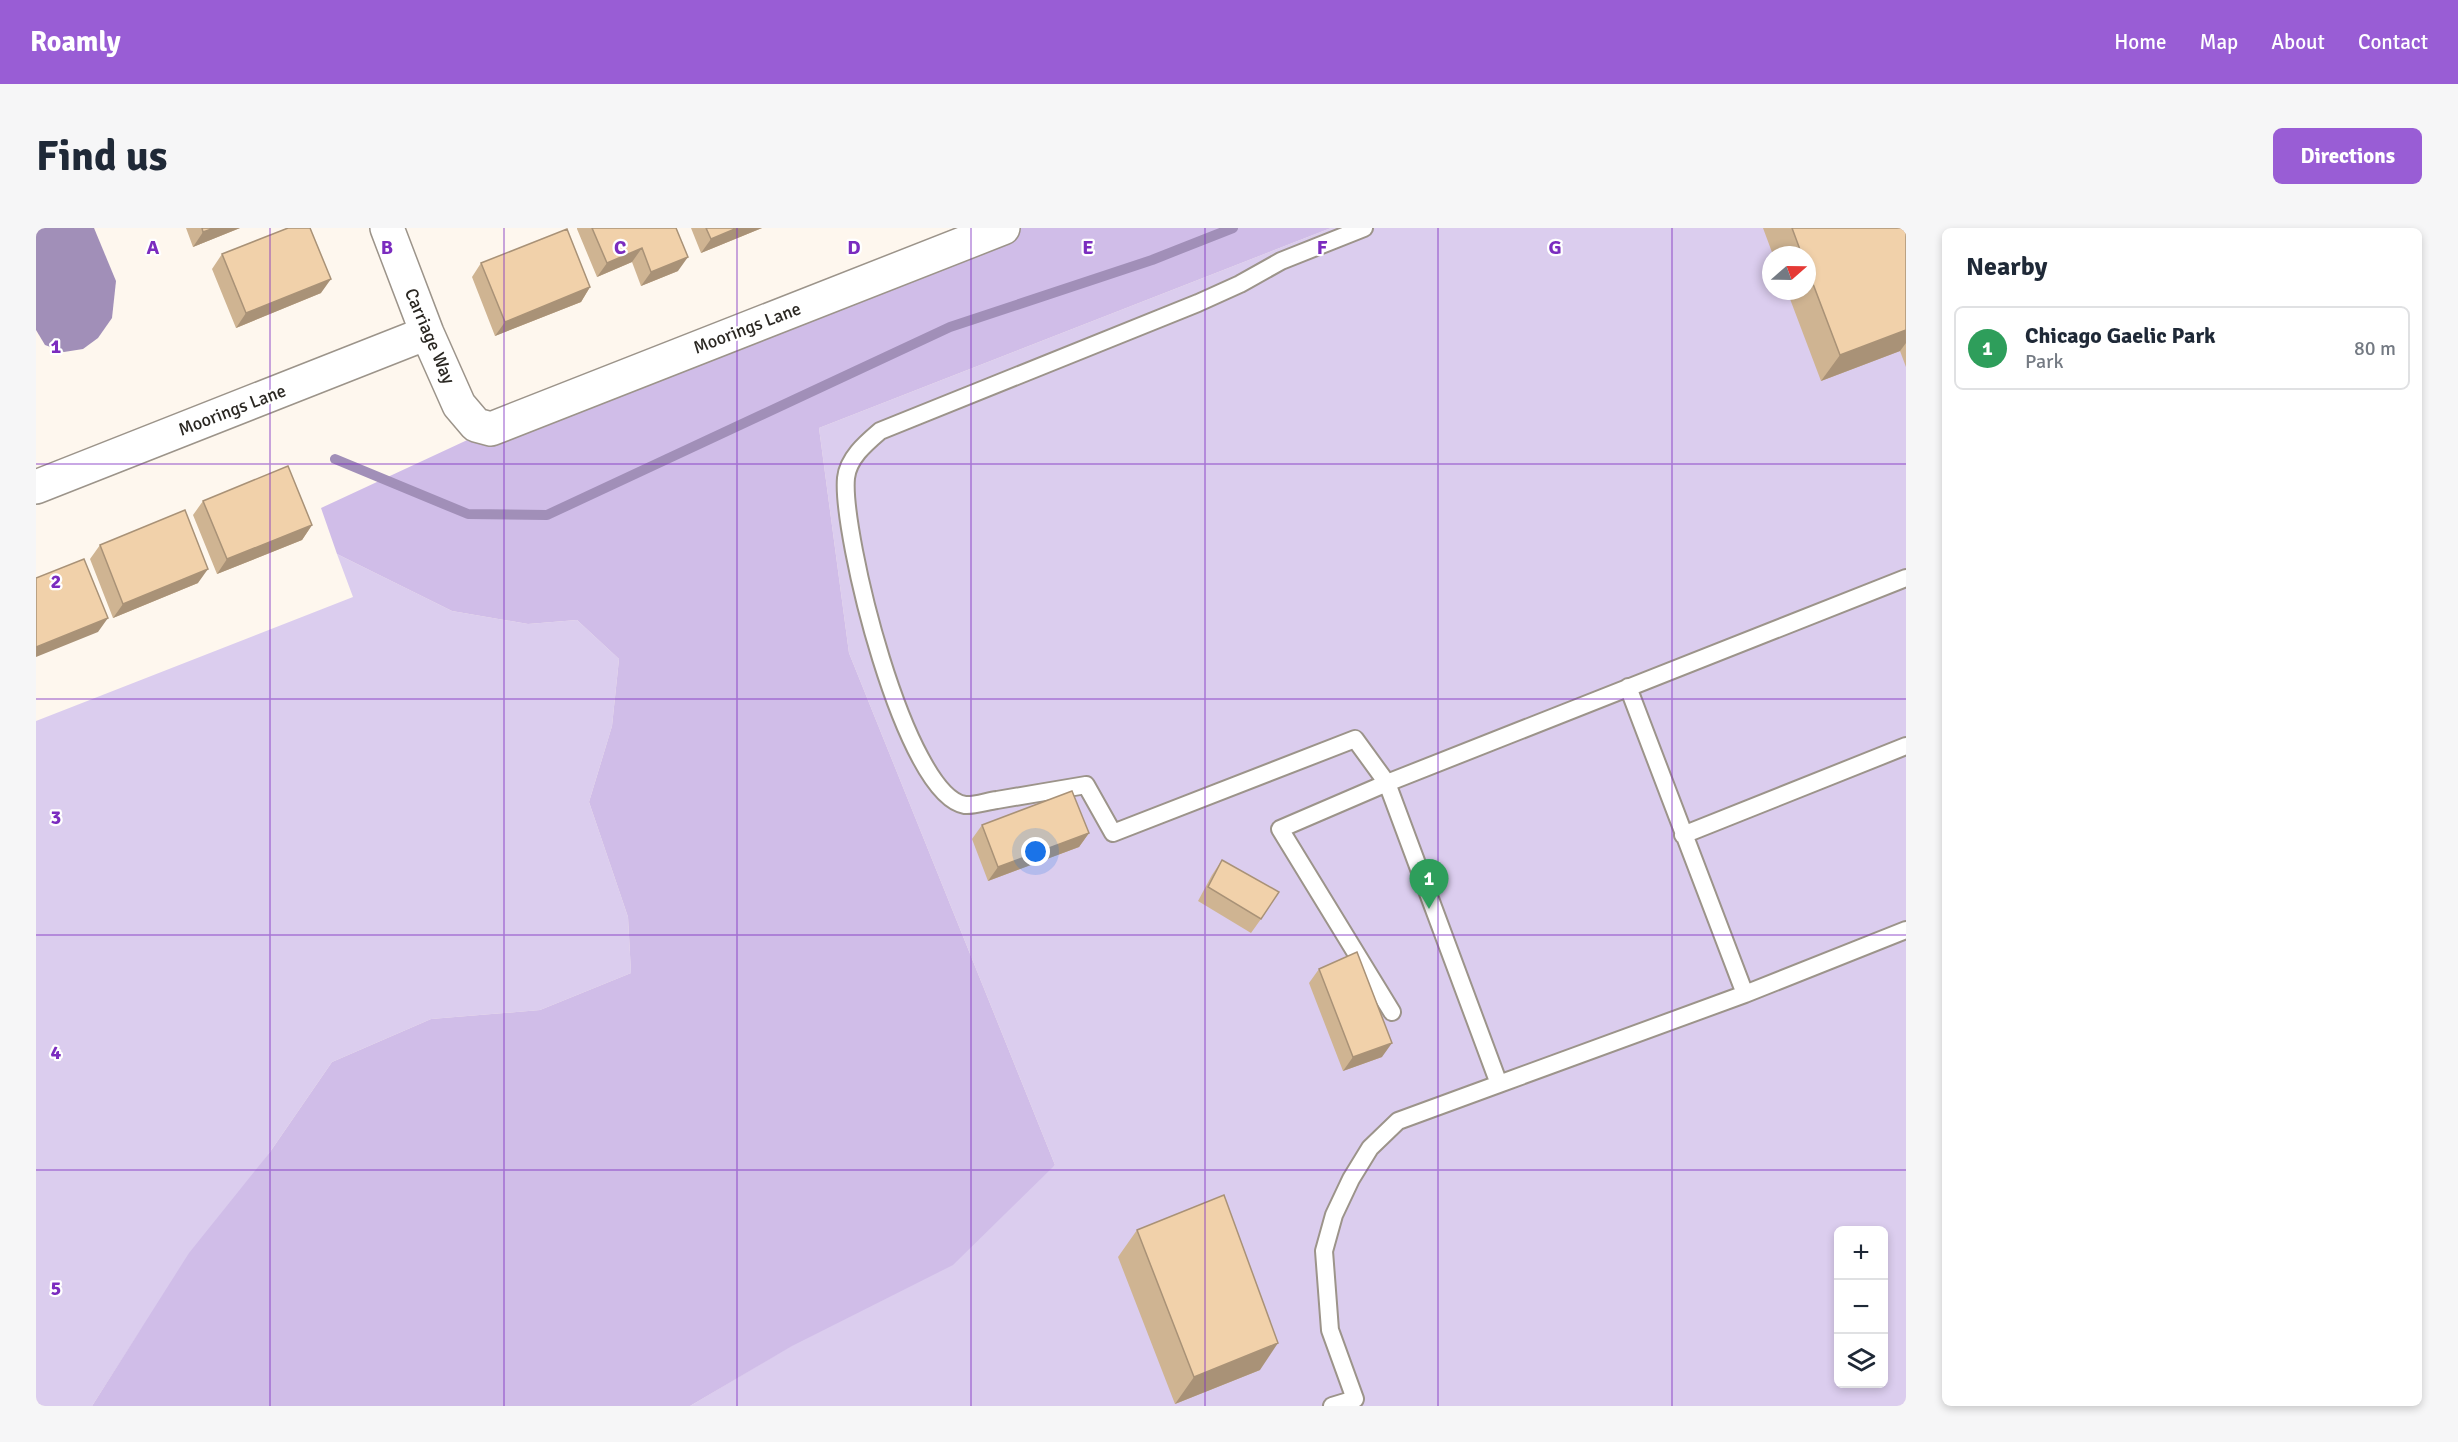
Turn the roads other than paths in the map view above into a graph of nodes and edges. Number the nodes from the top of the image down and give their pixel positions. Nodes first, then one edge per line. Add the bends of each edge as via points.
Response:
1 (387, 228) edge
2 (1003, 228) edge
3 (1364, 228) edge
4 (427, 333) junction
5 (491, 429) joint
6 (36, 487) edge
7 (1906, 578) edge
8 (1628, 687) junction
9 (1906, 746) edge
10 (1387, 783) junction
11 (1683, 835) junction
12 (1906, 930) edge
13 (1745, 994) junction
14 (1392, 1012) dead end
15 (1499, 1084) junction
16 (1332, 1406) edge

1 - 4 street, Carriage Way
2 - 5 street, Moorings Lane
3 - 10 lane via 1281,261 1198,303 880,431 859,450 846,477 850,538 886,676 927,772 944,793 965,805 1086,785 1113,833 1355,739
4 - 5 street, Carriage Way via 459,405 476,425
4 - 6 street, Moorings Lane
7 - 8 lane
8 - 10 lane
8 - 11 lane
9 - 11 lane
10 - 14 lane via 1280,829
10 - 15 lane
11 - 13 lane
12 - 13 lane
13 - 15 lane
15 - 16 lane via 1398,1121 1370,1148 1351,1179 1334,1215 1324,1251 1330,1330 1355,1399

